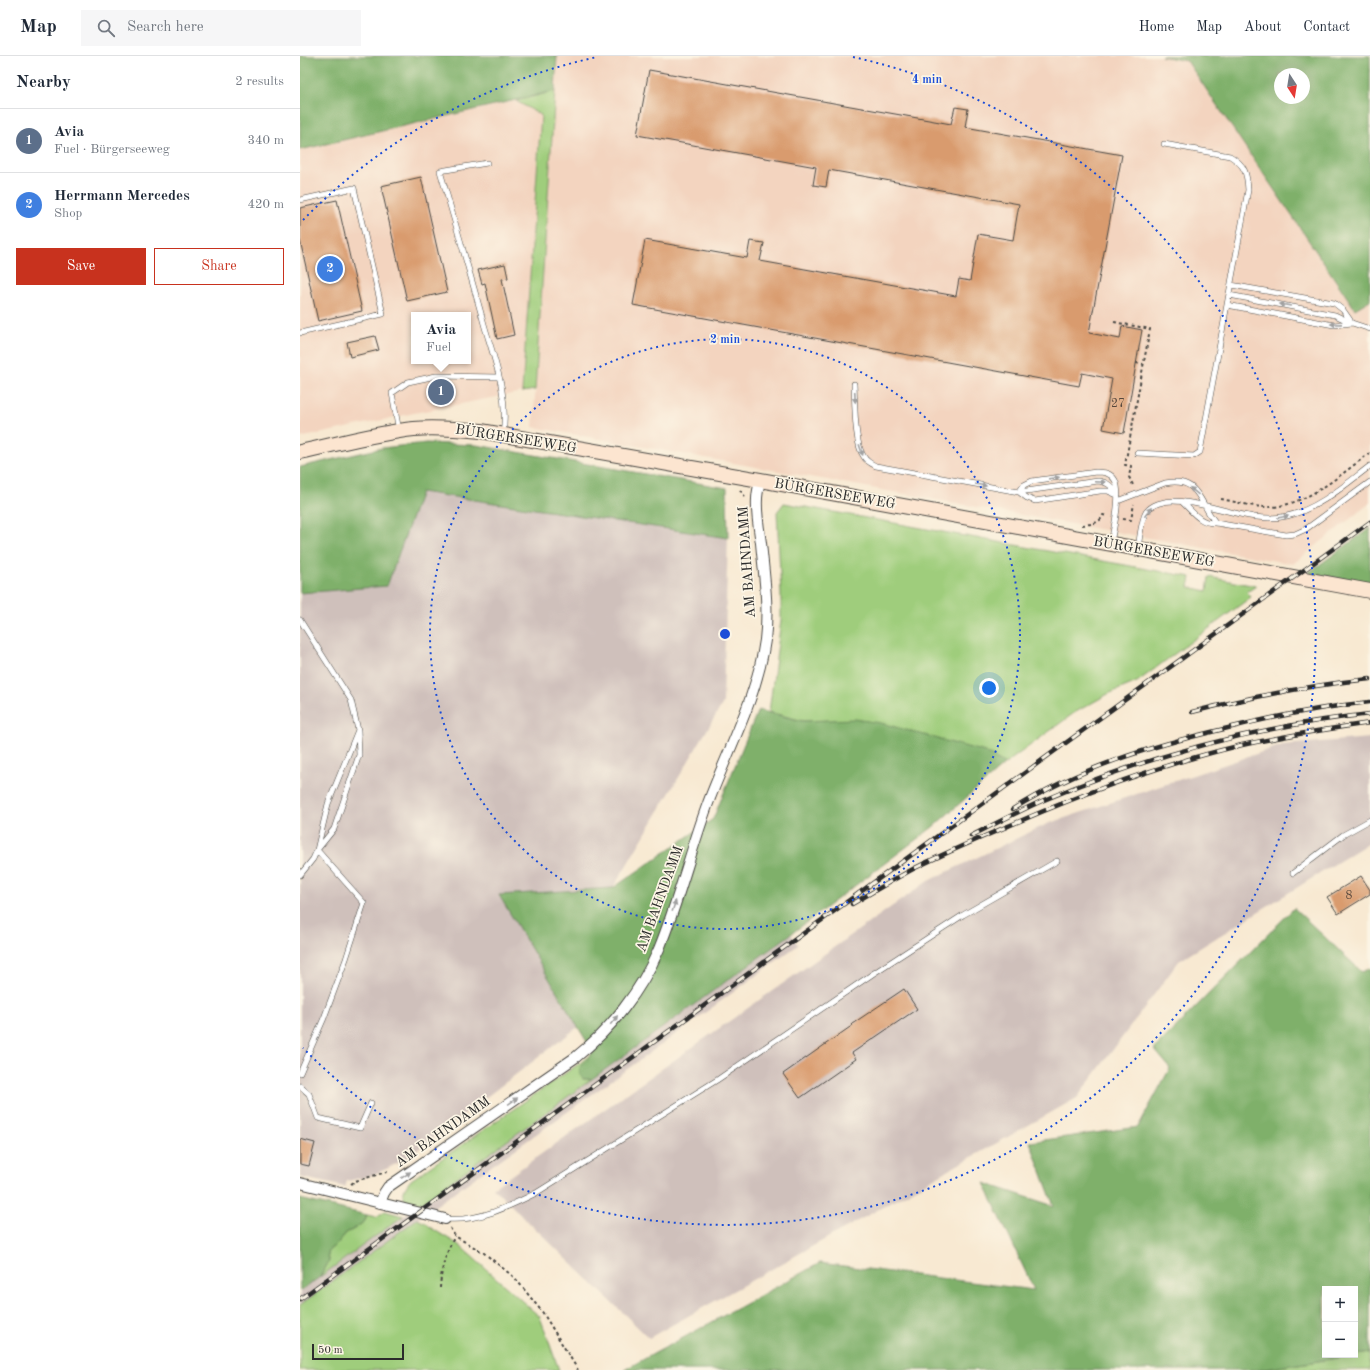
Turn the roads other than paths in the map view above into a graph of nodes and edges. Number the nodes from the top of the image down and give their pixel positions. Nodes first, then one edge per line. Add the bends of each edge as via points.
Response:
1 (1164, 144) dead end
2 (487, 163) dead end
3 (300, 200) edge
4 (1231, 285) junction
5 (1229, 295) junction
6 (1227, 305) junction
7 (1352, 323) junction
8 (1370, 329) edge
9 (300, 333) edge
10 (499, 377) junction
11 (854, 384) dead end
12 (399, 431) junction
13 (502, 435) junction
14 (300, 452) edge
15 (1138, 453) dead end
16 (1370, 466) edge
17 (760, 480) junction
18 (1370, 482) edge
19 (1020, 492) junction
20 (1117, 494) junction
21 (1118, 501) junction
22 (1182, 502) junction
23 (1206, 506) junction
24 (1216, 523) junction
25 (1111, 544) junction
26 (1138, 548) junction
27 (1370, 591) edge
28 (300, 620) edge
29 (358, 730) junction
30 (1370, 820) edge
31 (317, 850) junction
32 (1057, 861) dead end
33 (1293, 873) dead end
34 (300, 875) edge
35 (300, 1073) edge
36 (300, 1086) edge
37 (371, 1103) dead end
38 (300, 1183) edge
39 (380, 1202) junction
40 (445, 1219) joint

1 - 4 lane via 1230,156 1244,169 1248,179 1248,190
2 - 10 lane via 440,171
3 - 9 lane via 354,188 383,314
4 - 5 lane
4 - 7 lane via 1334,304 1343,310
5 - 6 lane
7 -> 5 lane via 1335,314
7 -> 6 lane via 1334,325
6 - 15 lane via 1200,452 1198,455 1190,456
7 - 8 lane
10 - 12 lane via 436,376 408,382 392,393
10 - 13 lane via 505,417
11 -> 19 lane via 858,439 863,456 868,462 876,466
12 - 13 street, BÜRGERSEEWEG via 434,428
12 - 14 street, BÜRGERSEEWEG
13 - 17 street, BÜRGERSEEWEG
23 -> 16 lane via 1262,517 1287,516 1325,499
17 - 25 street, BÜRGERSEEWEG
39 -> 17 street, AM BAHNDAMM via 388,1188 589,1046 614,1021 649,969 666,929 707,805 746,711 760,669 765,638 766,606 757,504
18 - 24 lane via 1306,529 1295,534 1280,534
19 - 20 lane via 1035,500 1100,491
19 -> 20 lane via 1098,481 1110,485
19 -> 20 lane via 1024,485 1032,481 1104,472 1115,480
20 - 21 lane
23 -> 21 lane via 1194,489 1181,483 1170,482
21 - 25 lane
22 - 23 lane
22 - 24 lane via 1202,521
26 -> 22 lane via 1146,512 1159,503
23 - 24 lane
25 - 26 street, BÜRGERSEEWEG
26 - 27 street, BÜRGERSEEWEG
28 - 29 lane via 351,700
29 - 31 lane via 328,804
29 - 31 lane via 359,755 334,829
30 - 33 lane via 1343,835
31 - 34 lane
31 - 35 lane via 364,903 324,1018
32 - 40 lane via 963,915 717,1080 536,1193 506,1208 483,1215 465,1219
36 - 37 lane via 309,1094 318,1118 360,1128
38 - 39 street
39 - 40 street

